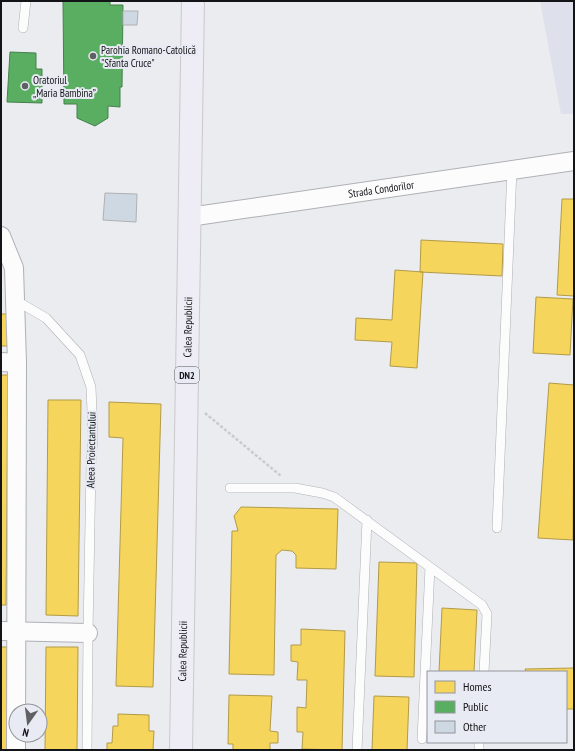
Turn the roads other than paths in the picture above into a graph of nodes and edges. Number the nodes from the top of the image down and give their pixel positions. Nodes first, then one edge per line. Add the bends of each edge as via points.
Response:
1 (26, 1) edge
2 (193, 1) edge
3 (23, 28) dead end
4 (574, 161) edge
5 (512, 169) junction
6 (189, 217) junction
7 (1, 236) edge
8 (15, 300) junction
9 (9, 362) edge
10 (230, 488) dead end
11 (367, 520) junction
12 (497, 528) dead end
13 (430, 567) junction
14 (9, 632) edge
15 (88, 633) junction
16 (484, 671) edge
17 (422, 739) dead end
18 (16, 750) edge
19 (87, 750) edge
20 (181, 750) edge
21 (357, 750) edge

1 - 3 lane
2 - 6 main road, Calea Republicii / DN2
4 - 5 street, Strada Condorilor
5 - 6 street, Strada Condorilor
5 - 12 lane
6 - 20 main road, Calea Republicii / DN2
7 - 8 street via 14,268
8 - 9 street
8 - 15 lane, Aleea Proiectantului via 46,318 80,355 91,387 93,436
9 - 14 street
10 - 11 lane via 295,488 322,493 334,497
11 - 13 lane
11 - 21 lane
13 - 16 lane via 482,605 487,614
13 - 17 lane
14 - 15 street
14 - 18 street
15 - 19 lane, Aleea Proiectantului

